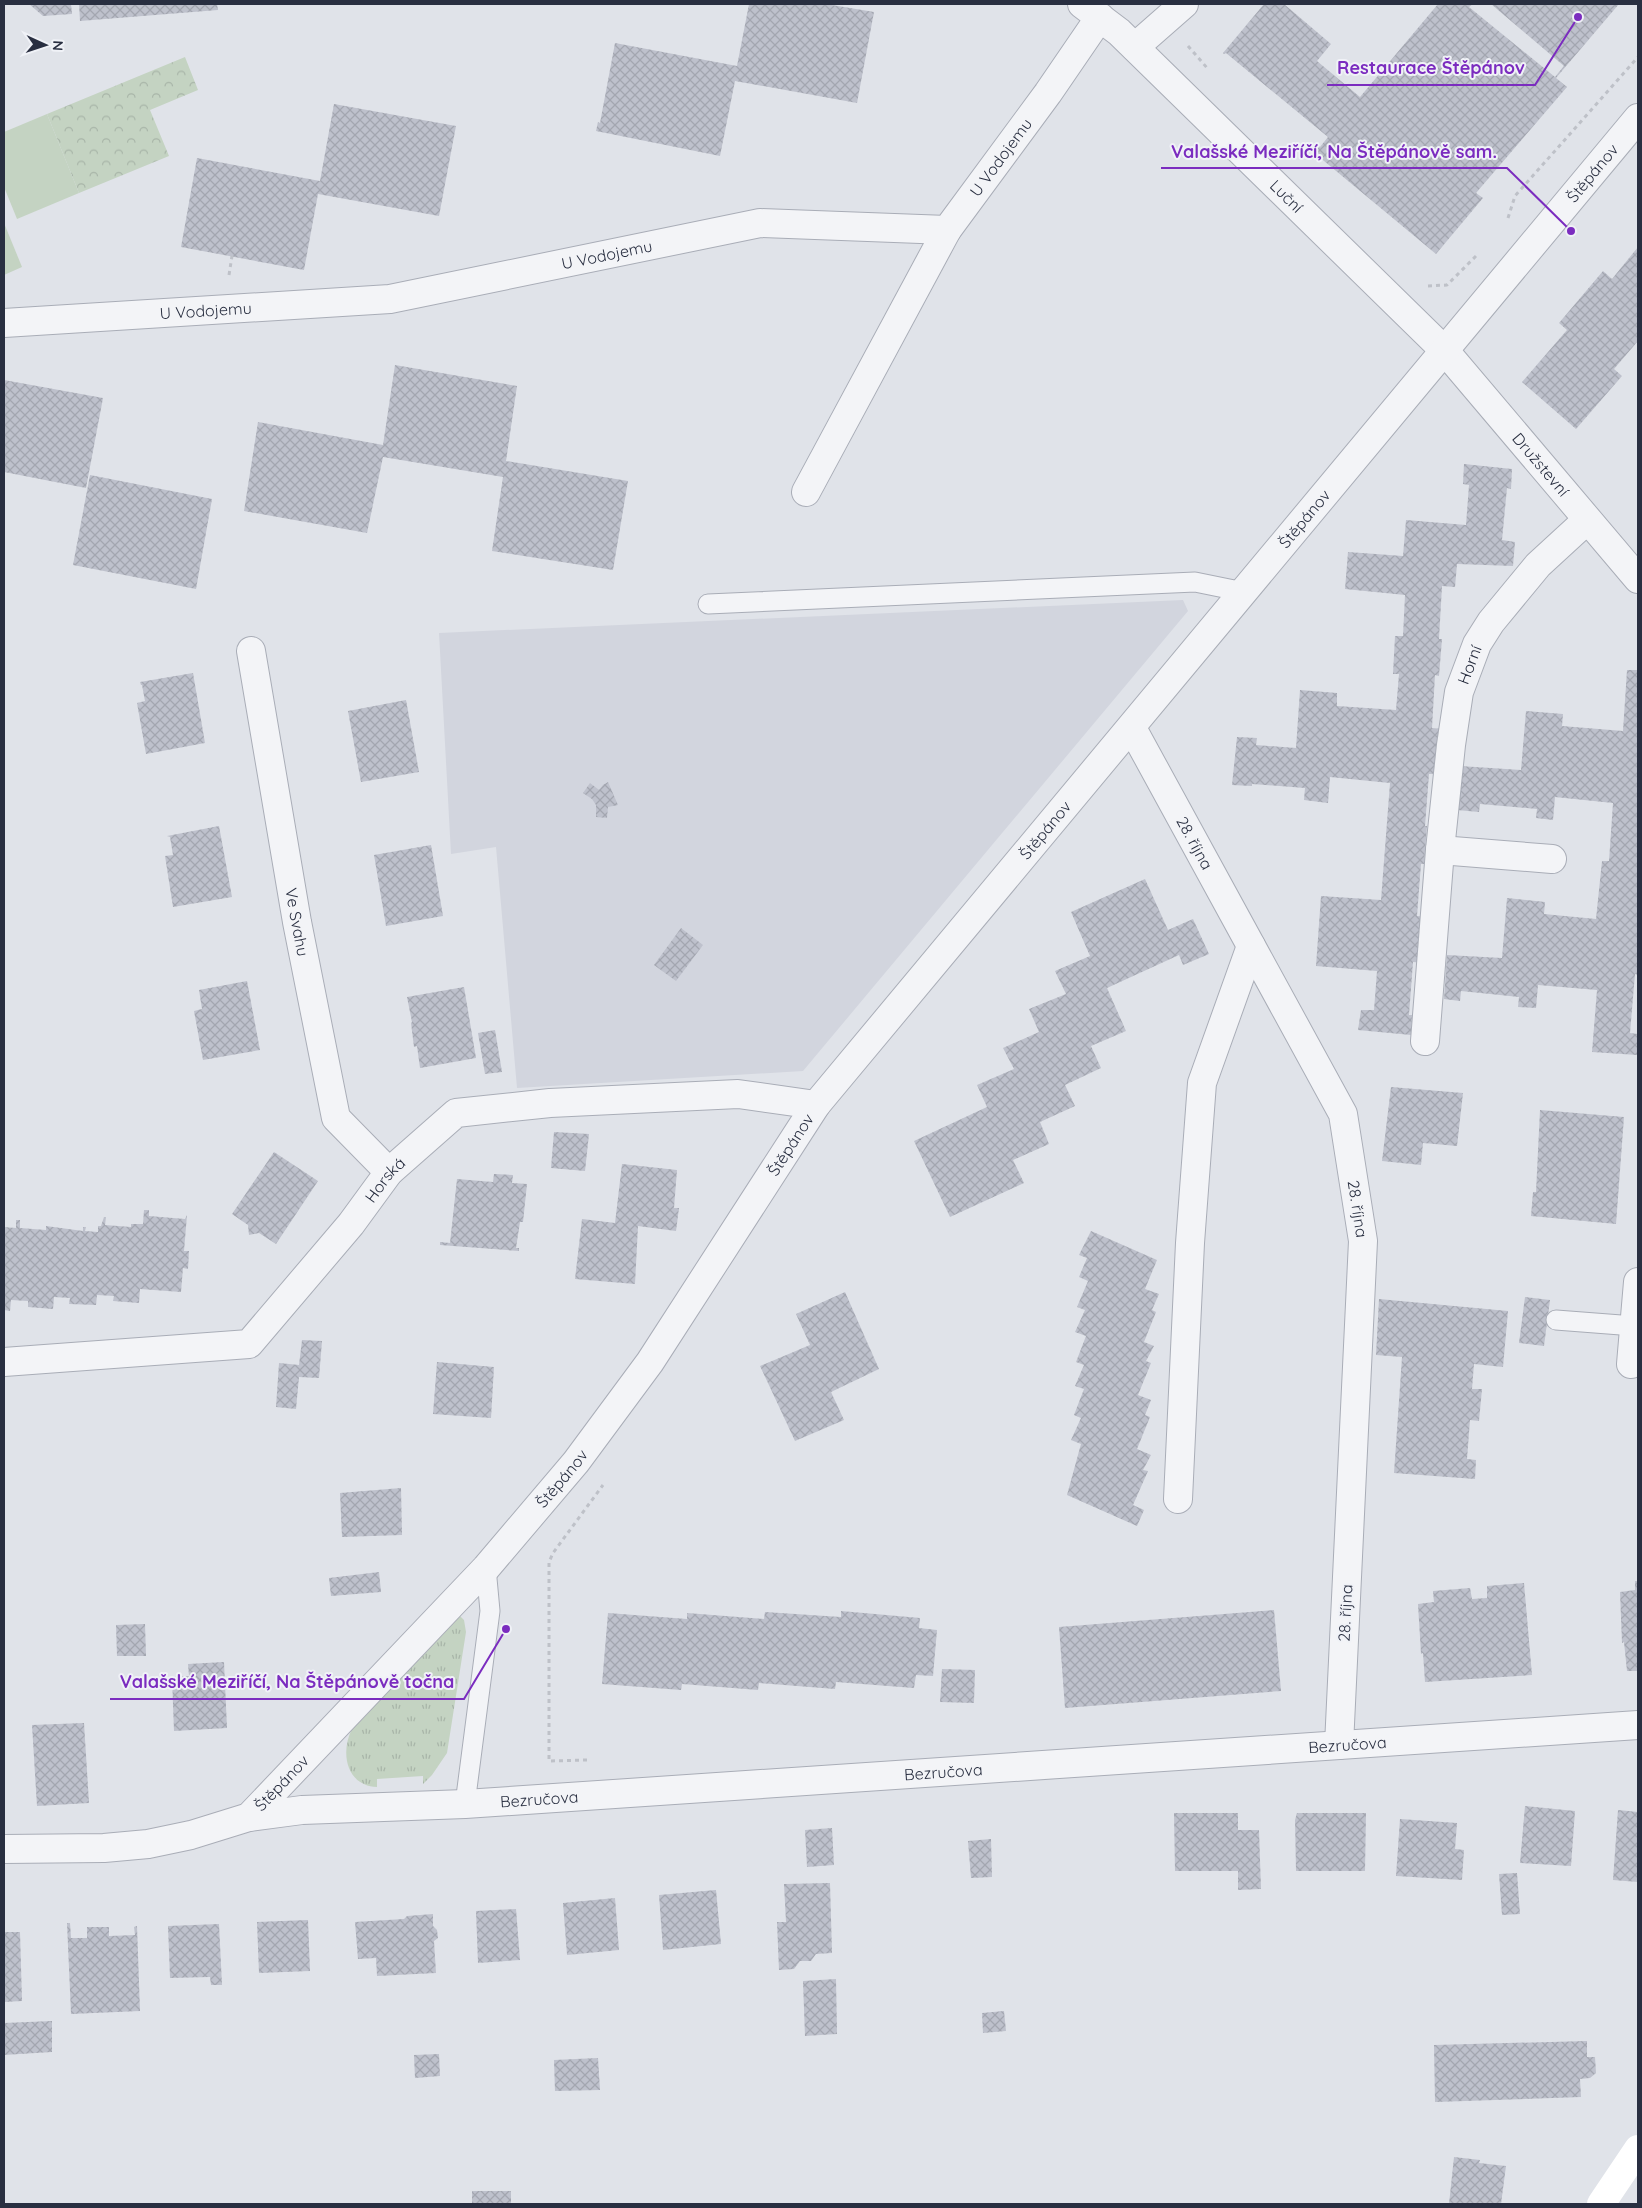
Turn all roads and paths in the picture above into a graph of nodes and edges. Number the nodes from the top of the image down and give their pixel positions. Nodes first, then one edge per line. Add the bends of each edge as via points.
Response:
1 (1091, 10) edge
2 (1175, 12) edge
3 (1135, 47) junction
4 (1638, 57) edge
5 (1209, 70) dead end
6 (1638, 118) edge
7 (1508, 220) dead end
8 (948, 230) junction
9 (1479, 253) dead end
10 (1422, 286) dead end
11 (4, 323) edge
12 (1445, 351) junction
13 (806, 492) dead end
14 (1587, 520) junction
15 (1638, 579) edge
16 (1244, 592) junction
17 (708, 604) dead end
18 (251, 651) dead end
19 (1132, 728) junction
20 (1440, 850) junction
21 (1552, 859) dead end
22 (1251, 946) junction
23 (1425, 1041) dead end
24 (816, 1105) junction
25 (389, 1172) junction
26 (1638, 1282) edge
27 (1556, 1320) dead end
28 (1634, 1326) junction
29 (4, 1362) edge
30 (1631, 1364) dead end
31 (609, 1478) dead end
32 (1178, 1499) dead end
33 (486, 1568) junction
34 (1638, 1725) edge
35 (1339, 1745) junction
36 (588, 1760) dead end
37 (465, 1804) junction
38 (249, 1817) junction
39 (4, 1849) edge
40 (1638, 2149) edge
41 (1601, 2204) edge

1 - 3 street, Luční
1 - 8 street, U Vodojemu via 1048,93
2 - 3 street
2 - 5 path
3 - 12 street, Luční
4 - 7 path via 1515,196
6 - 12 street, Štěpánov
8 - 11 street, U Vodojemu via 760,223 390,299
8 - 13 street
9 - 10 path via 1447,285
12 - 14 street, Družstevní
12 - 16 street, Štěpánov
14 - 15 street, Družstevní
14 - 20 street, Horní via 1538,565 1477,644 1458,692
16 - 17 lane via 1195,582
16 - 19 street, Štěpánov
18 - 25 street, Ve Svahu via 297,922 336,1118
19 - 22 street, 28. října
19 - 24 street, Štěpánov
20 - 21 street
20 - 23 street, Horní
22 - 32 street via 1202,1083 1190,1243
22 - 35 street, 28. října via 1343,1114 1363,1241
24 - 25 street, Horská via 738,1094 550,1103 456,1113
24 - 33 street, Štěpánov via 650,1362 576,1462
25 - 29 street, Horská via 351,1224 249,1344
26 - 28 street
27 - 28 lane
28 - 30 street
31 - 36 path via 549,1562 550,1761
33 - 37 lane via 490,1611
33 - 38 street, Štěpánov
34 - 35 street, Bezručova
35 - 37 street, Bezručova
37 - 38 street, Bezručova via 302,1810
38 - 39 street, Štěpánov via 148,1844
40 - 41 street

